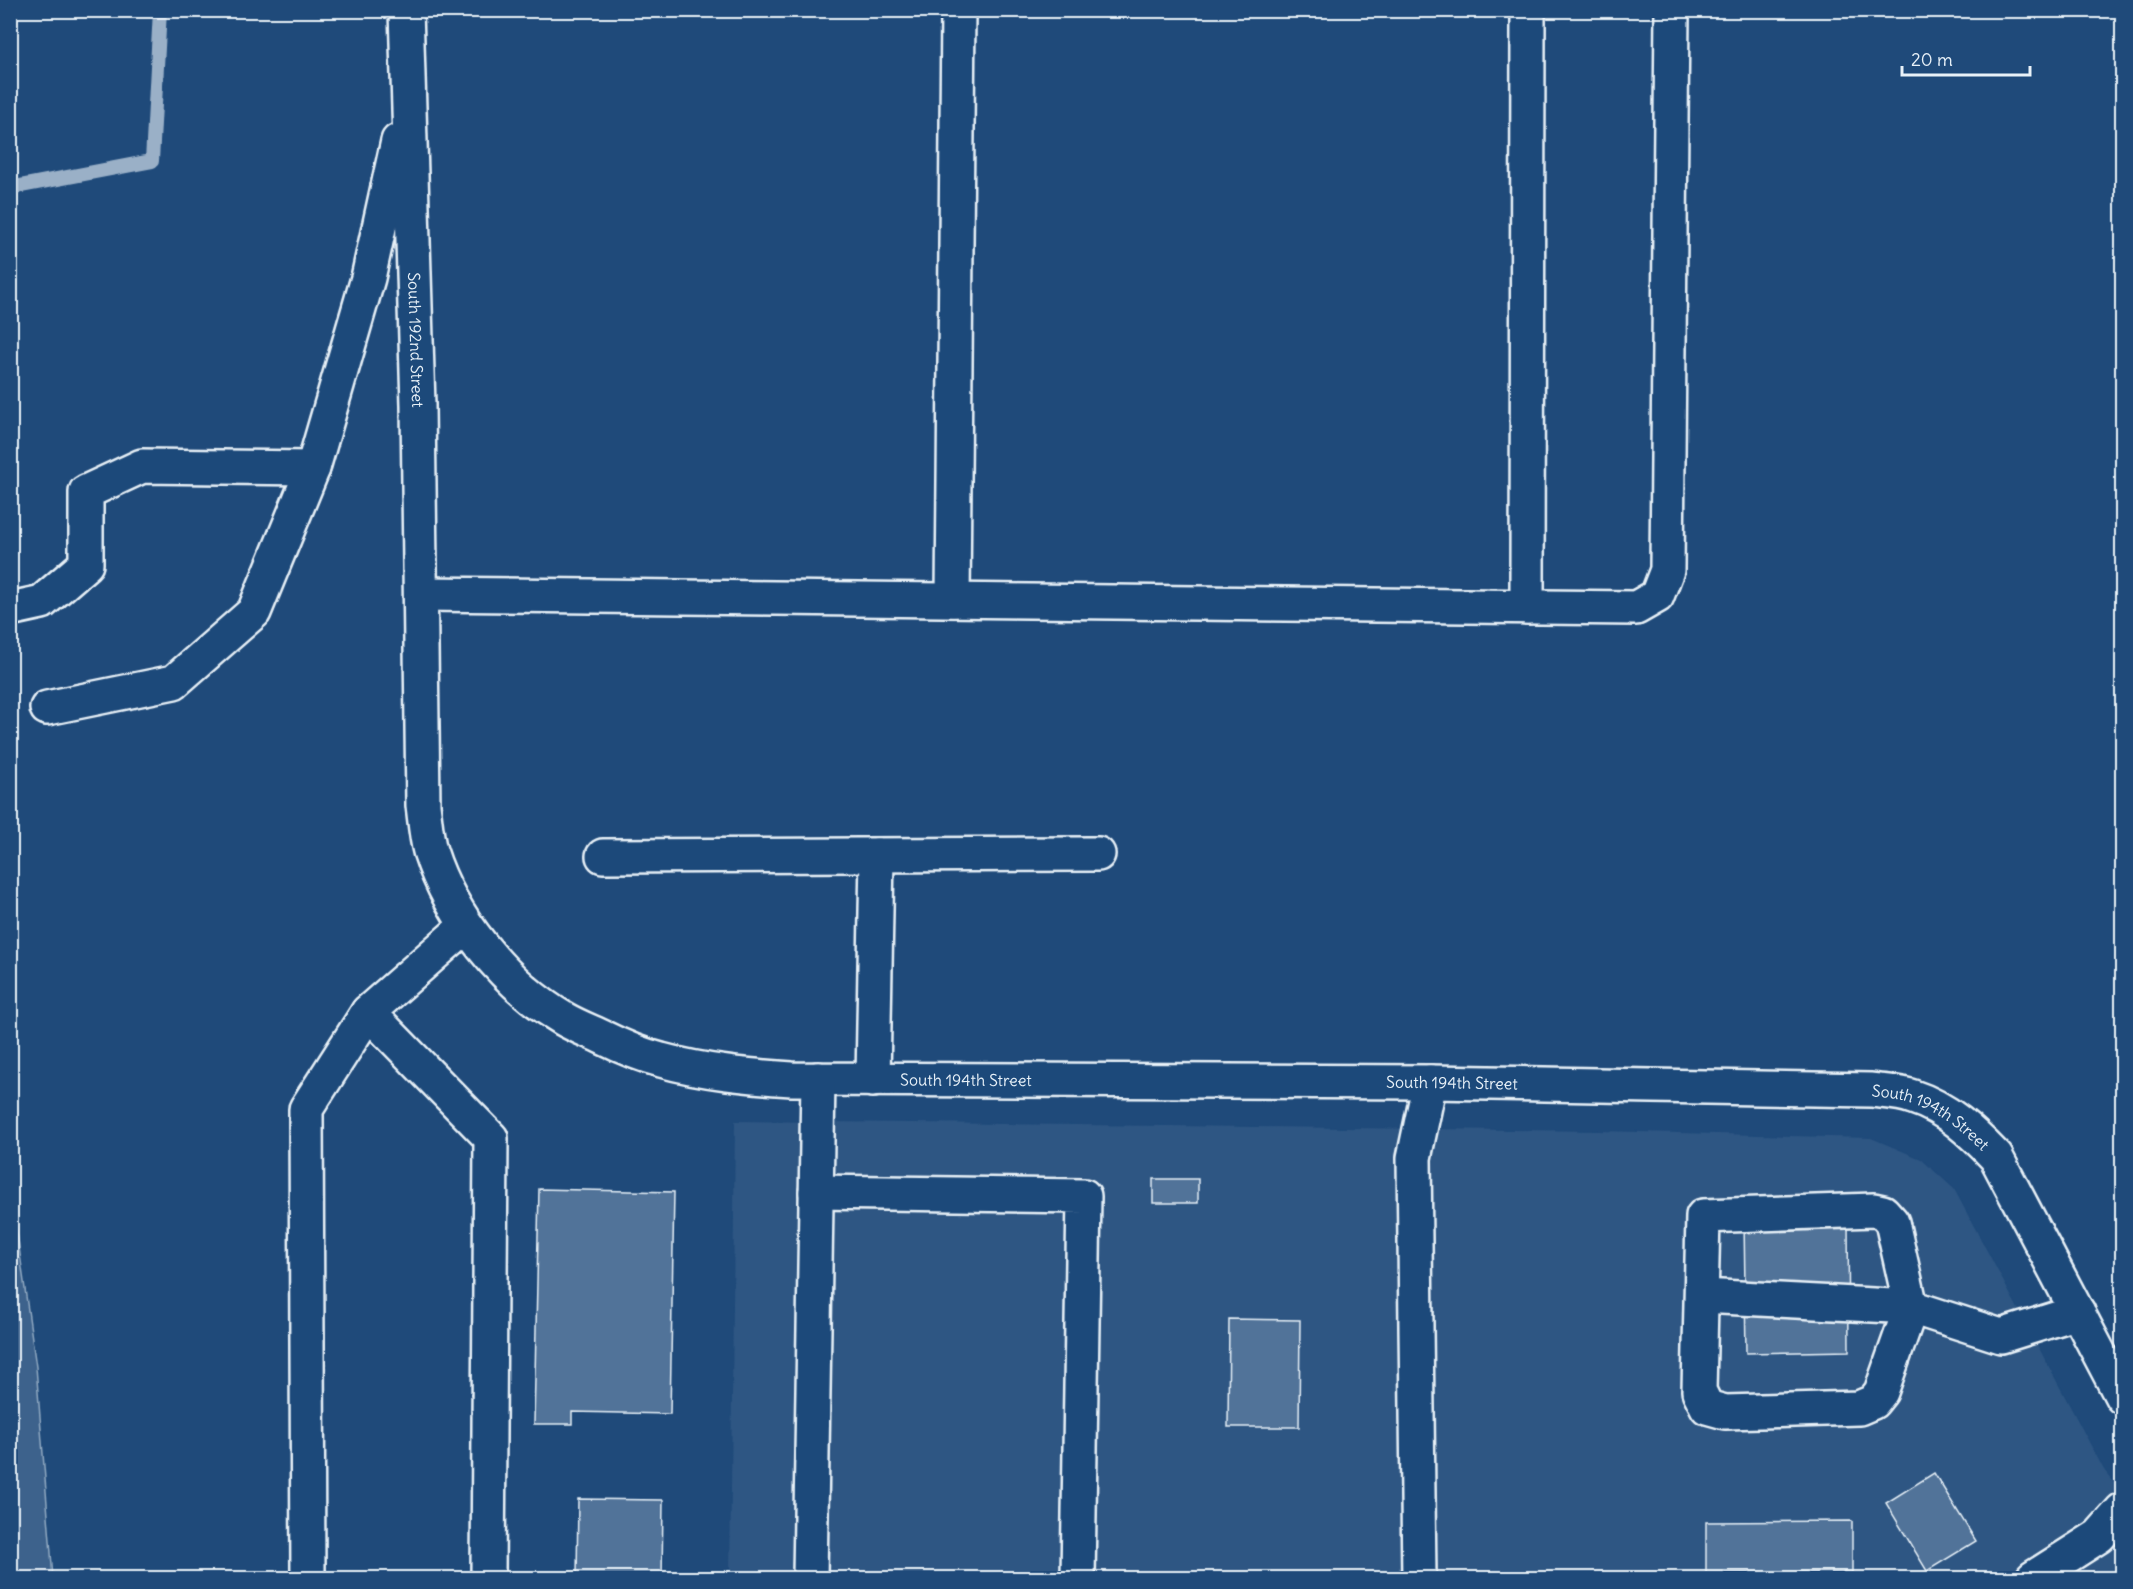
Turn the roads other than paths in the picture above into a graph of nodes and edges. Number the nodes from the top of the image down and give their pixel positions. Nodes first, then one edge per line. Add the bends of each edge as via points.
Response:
1 (406, 10) edge
2 (958, 10) edge
3 (1528, 10) edge
4 (1672, 10) edge
5 (408, 93) junction
6 (313, 468) junction
7 (421, 594) junction
8 (953, 600) junction
9 (1527, 607) junction
10 (10, 609) edge
11 (47, 708) dead end
12 (1098, 854) dead end
13 (877, 855) junction
14 (603, 856) dead end
15 (466, 926) junction
16 (368, 1012) junction
17 (818, 1079) junction
18 (873, 1080) junction
19 (1430, 1082) junction
20 (816, 1192) junction
21 (1702, 1296) junction
22 (1911, 1307) junction
23 (2078, 1312) junction
24 (2122, 1397) edge
25 (2122, 1510) edge
26 (308, 1578) edge
27 (488, 1578) edge
28 (810, 1578) edge
29 (1078, 1578) edge
30 (1419, 1578) edge
31 (2033, 1578) edge

1 - 5 street, South 192nd Street
2 - 8 street
3 - 9 street
4 - 9 street via 1667,570 1657,596 1636,608
5 - 6 street via 368,278
5 - 7 street, South 192nd Street
6 - 10 street via 142,466 86,492 86,564 42,602
6 - 11 street via 254,612 174,682
7 - 8 street
7 - 15 street, South 192nd Street via 423,805 429,849
8 - 9 street
12 - 13 street
13 - 14 street
13 - 18 street
15 - 16 street
15 - 17 street, South 194th Street via 526,991 563,1018 618,1045 660,1060 743,1076
16 - 26 street via 306,1109
16 - 27 street via 491,1138
17 - 18 street, South 194th Street
17 - 20 street
18 - 19 street, South 194th Street
19 - 23 street, South 194th Street via 1871,1090 1912,1096 1972,1131 1996,1157
19 - 30 street via 1414,1158
20 - 28 street
20 - 29 street via 1084,1197
21 - 22 street
21 - 22 street via 1703,1216 1874,1210 1883,1212 1892,1222
21 - 22 street via 1699,1391 1707,1407 1725,1412 1859,1408 1873,1402 1881,1392
22 - 23 street via 2001,1336
23 - 24 street, South 194th Street
25 - 31 street via 2099,1536

